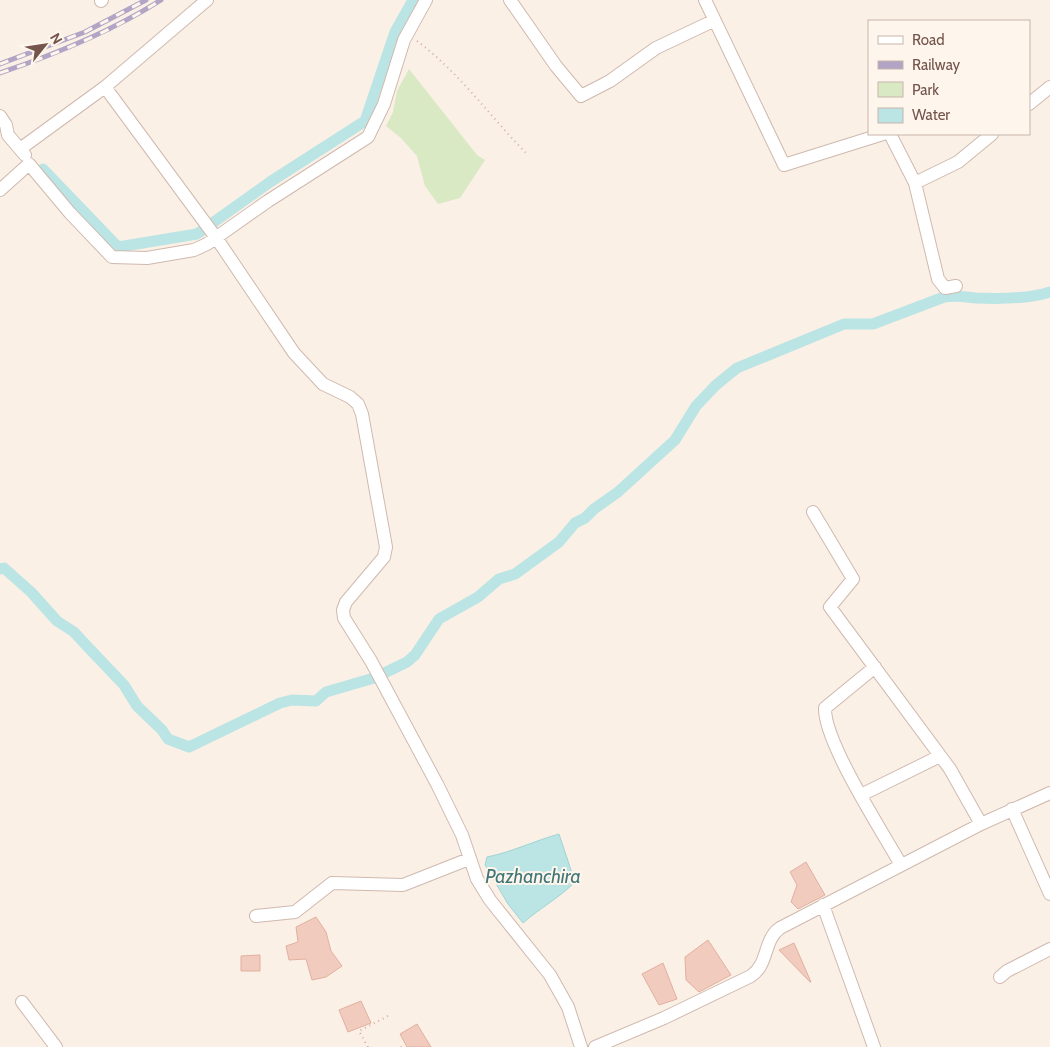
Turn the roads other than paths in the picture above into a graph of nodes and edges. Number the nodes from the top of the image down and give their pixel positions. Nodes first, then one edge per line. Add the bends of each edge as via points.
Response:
1 (206, 0) edge
2 (426, 0) edge
3 (510, 0) edge
4 (705, 0) edge
5 (714, 21) junction
6 (106, 87) junction
7 (1050, 87) edge
8 (1030, 103) edge
9 (0, 116) edge
10 (880, 135) edge
11 (891, 135) edge
12 (991, 135) edge
13 (20, 150) junction
14 (29, 164) junction
15 (915, 182) junction
16 (0, 190) edge
17 (217, 239) junction
18 (956, 286) dead end
19 (813, 512) dead end
20 (875, 667) junction
21 (940, 756) junction
22 (1050, 793) edge
23 (862, 794) junction
24 (1012, 809) junction
25 (981, 824) junction
26 (469, 859) junction
27 (901, 865) junction
28 (1050, 894) edge
29 (823, 905) junction
30 (256, 916) dead end
31 (1050, 949) edge
32 (1000, 977) dead end
33 (22, 1002) dead end
34 (56, 1047) edge
35 (581, 1047) edge
36 (595, 1047) edge
37 (874, 1047) edge

1 - 6 street
2 - 17 street via 407,34 379,118 368,137 268,201
3 - 5 street via 581,96 610,81 656,48
4 - 5 street
5 - 10 street via 784,165
6 - 13 street
6 - 17 street
7 - 8 street
9 - 13 street via 8,135
11 - 15 street
12 - 15 street via 958,162
13 - 14 street
14 - 16 street
14 - 17 street via 112,257 147,258 194,250
15 - 18 street via 938,279 945,288
17 - 26 street via 294,353 323,384 354,400 362,414 386,548 384,557 346,602 344,618 441,792 462,835
19 - 20 street via 853,579 830,607
20 - 21 street
20 - 23 street via 825,708 824,720
21 - 23 street
21 - 25 street
22 - 24 street
23 - 27 street
24 - 25 street
24 - 28 street
25 - 27 street
26 - 30 street via 403,885 332,883 295,912
26 - 35 street via 490,900 550,975 568,1007
27 - 29 street
29 - 36 street via 774,932 762,965 751,976
29 - 37 street
31 - 32 street
33 - 34 street

